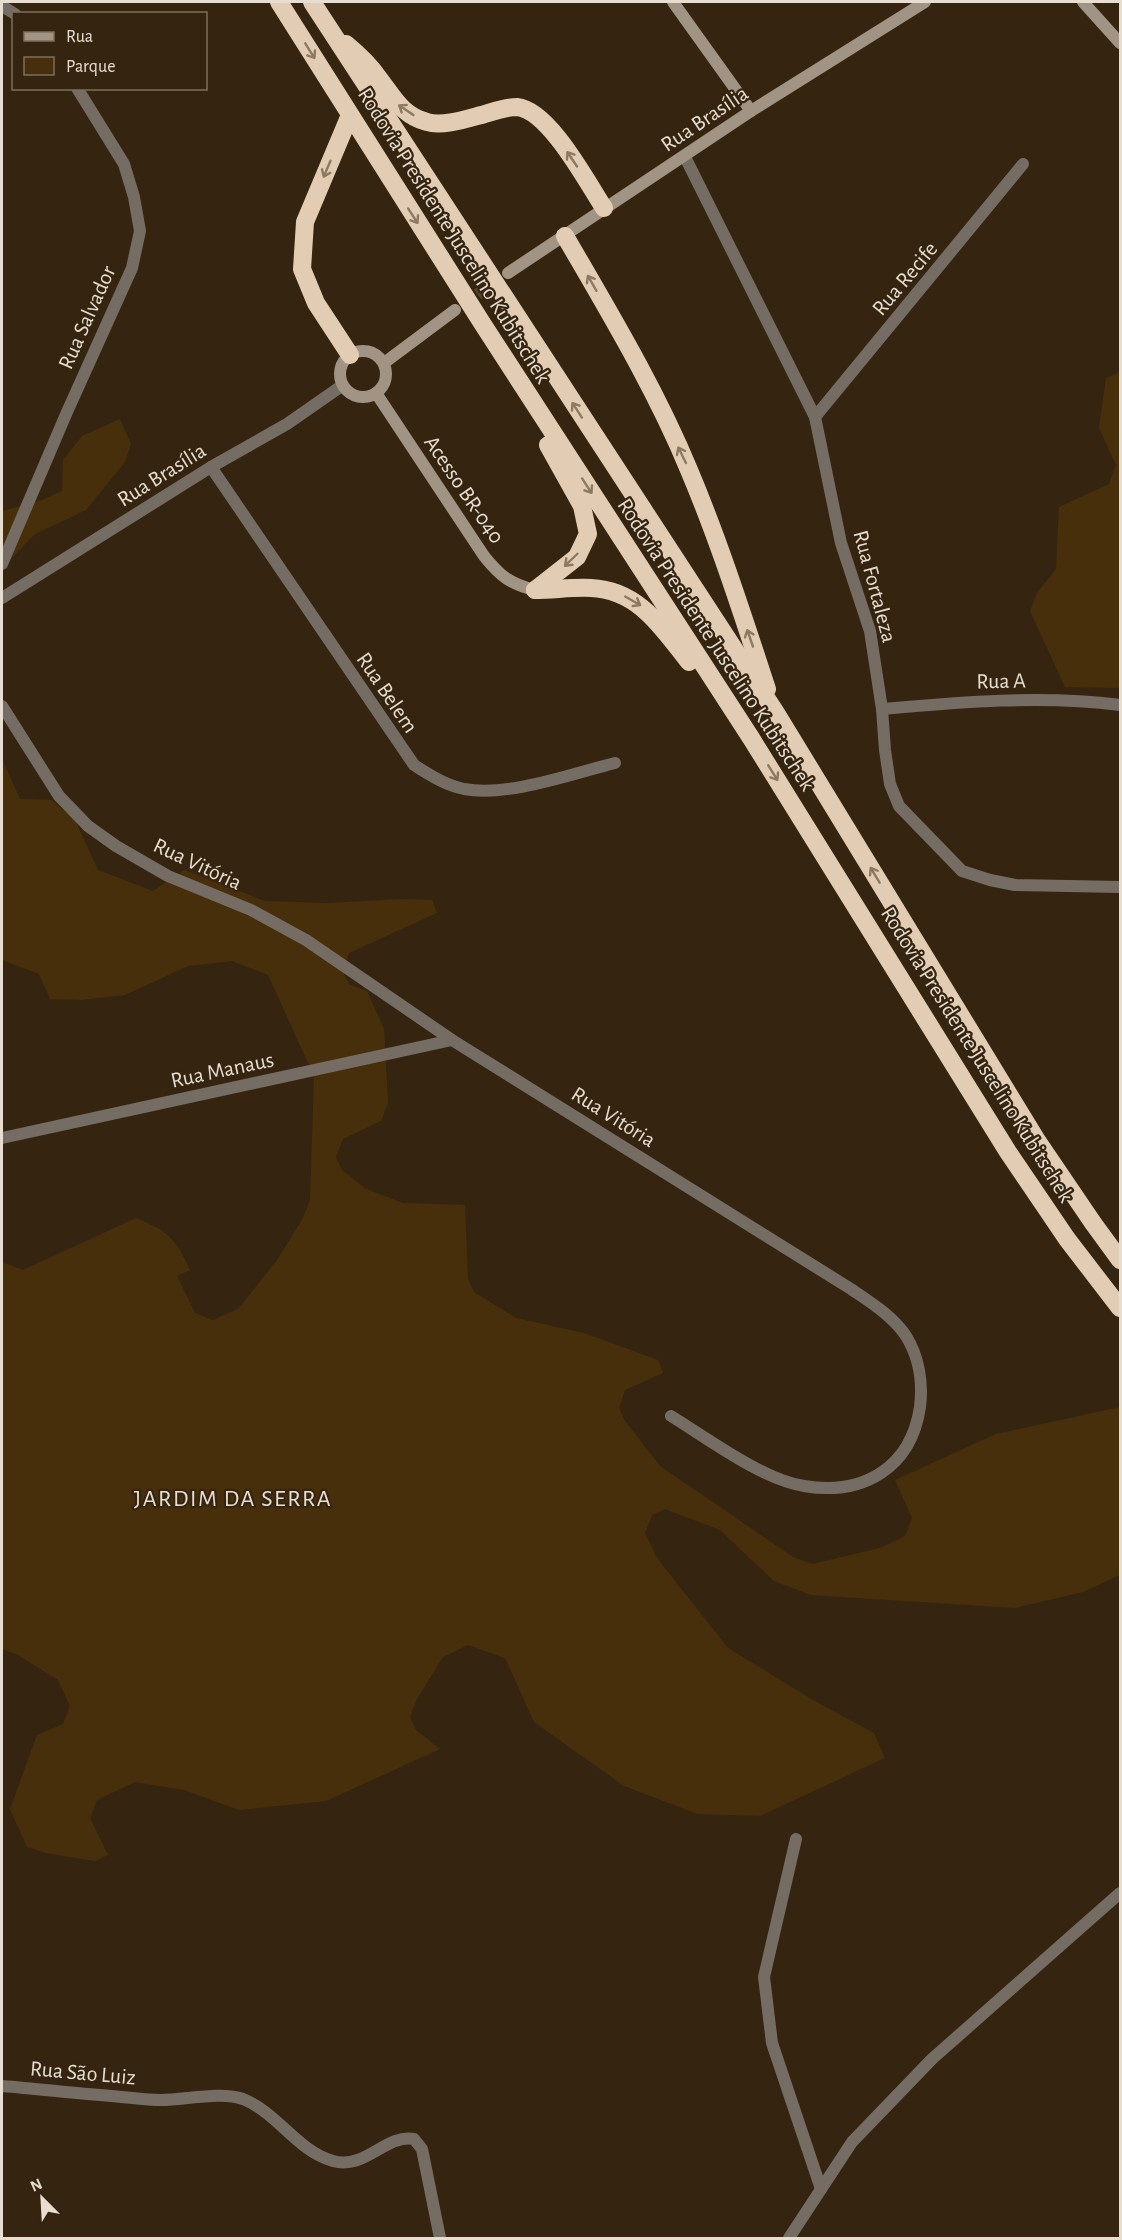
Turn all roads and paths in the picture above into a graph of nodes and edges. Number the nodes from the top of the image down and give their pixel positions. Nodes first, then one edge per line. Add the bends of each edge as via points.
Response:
1 (279, 2) edge
2 (312, 2) edge
3 (673, 2) edge
4 (925, 2) edge
5 (1083, 2) edge
6 (330, 30) junction
7 (1120, 43) edge
8 (78, 90) edge
9 (751, 111) junction
10 (350, 115) junction
11 (685, 157) junction
12 (1023, 164) dead end
13 (604, 208) junction
14 (565, 236) junction
15 (508, 273) tunnel mouth
16 (455, 310) tunnel mouth
17 (482, 323) junction
18 (350, 355) junction
19 (384, 363) junction
20 (343, 385) junction
21 (376, 393) junction
22 (815, 417) junction
23 (212, 467) junction
24 (2, 564) edge
25 (535, 590) junction
26 (2, 598) edge
27 (1120, 705) edge
28 (2, 706) edge
29 (882, 709) junction
30 (776, 713) junction
31 (751, 738) junction
32 (615, 763) dead end
33 (1120, 887) edge
34 (452, 1040) junction
35 (2, 1138) edge
36 (1120, 1260) edge
37 (1120, 1308) edge
38 (671, 1416) dead end
39 (796, 1839) dead end
40 (1120, 1893) edge
41 (2, 2086) edge
42 (821, 2189) junction
43 (440, 2238) edge
44 (789, 2238) edge

1 -> 10 highway, Rodovia Presidente Juscelino Kubitschek
2 - 6 highway, Rodovia Presidente Juscelino Kubitschek
3 - 9 street
4 - 9 street, Rua Brasília
5 - 7 street
13 -> 6 highway via 552,129 534,113 518,107 504,108 445,123 428,123 396,104 365,61
30 -> 6 highway, Rodovia Presidente Juscelino Kubitschek
8 - 24 street, Rua Salvador via 124,164 140,231 132,268
9 - 11 street, Rua Brasília
10 -> 17 highway, Rodovia Presidente Juscelino Kubitschek
10 -> 18 highway via 306,222 302,269 316,303
11 - 13 street, Rua Brasília
11 - 22 street, Rua Fortaleza
12 - 22 street, Rua Recife
13 - 14 street, Rua Brasília
14 - 15 street, Rua Brasília
30 -> 14 highway via 689,469 632,351
16 - 19 street
17 -> 25 highway via 586,520 588,534 577,557
17 -> 31 highway, Rodovia Presidente Juscelino Kubitschek
18 - 19 street via 372,352
18 - 20 street via 340,372
19 - 21 street via 385,383
20 - 21 street via 362,397
20 - 23 street, Rua Brasília via 287,424
21 - 25 street, Acesso BR-040 via 484,556 499,574 518,586
22 - 29 street, Rua Fortaleza via 842,543 870,631
23 - 26 street, Rua Brasília
23 - 32 street, Rua Belem via 414,765 440,781 465,789 515,789
25 -> 31 highway via 593,588 618,593 638,603
27 - 29 street, Rua A via 963,702
28 - 34 street, Rua Vitória via 59,796 88,826 168,876 251,910 306,940
29 - 33 street, Rua Fortaleza via 890,784 899,806 962,872 1015,885
36 -> 30 highway, Rodovia Presidente Juscelino Kubitschek via 1036,1139
31 -> 37 highway, Rodovia Presidente Juscelino Kubitschek via 1008,1152
34 - 35 street, Rua Manaus
34 - 38 street, Rua Vitória via 851,1288 885,1313 906,1336 919,1366 918,1419 908,1447 886,1469 860,1484 832,1489 774,1478
39 - 42 street via 764,1977 772,2043
40 - 42 street via 932,2059 852,2142
41 - 43 street, Rua São Luiz via 160,2100 242,2098 307,2148 332,2161 355,2162 398,2141 414,2139 422,2149
42 - 44 street

